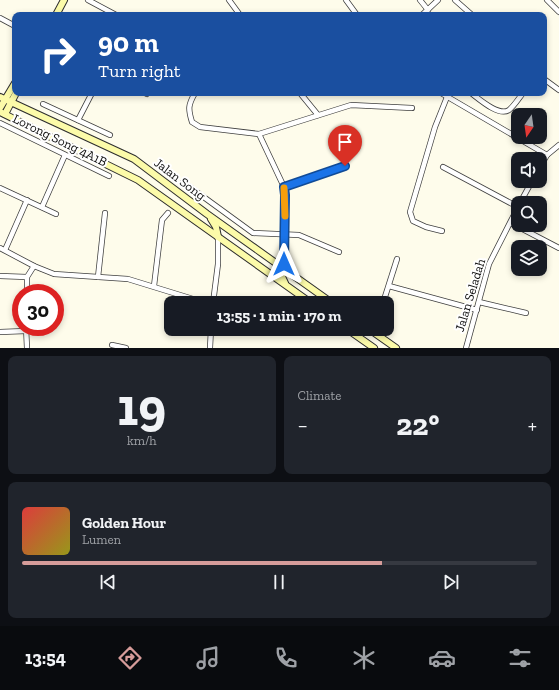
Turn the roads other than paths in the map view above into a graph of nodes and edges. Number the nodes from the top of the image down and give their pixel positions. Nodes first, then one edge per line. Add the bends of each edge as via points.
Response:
1 (64, 0) edge
2 (88, 0) edge
3 (229, 0) edge
4 (346, 0) edge
5 (420, 0) edge
6 (438, 0) edge
7 (456, 0) edge
8 (547, 0) edge
9 (428, 10) junction
10 (58, 12) edge
11 (110, 12) edge
12 (238, 12) edge
13 (355, 12) edge
14 (426, 12) edge
15 (469, 12) edge
16 (559, 12) edge
17 (0, 18) edge
18 (12, 24) edge
19 (547, 81) edge
20 (12, 86) edge
21 (559, 90) edge
22 (15, 96) edge
23 (90, 96) edge
24 (193, 96) edge
25 (302, 96) edge
26 (475, 96) edge
27 (521, 96) edge
28 (448, 97) joint
29 (2, 98) edge
30 (12, 102) junction
31 (43, 104) dead end
32 (0, 108) edge
33 (412, 108) dead end
34 (3, 113) edge
35 (318, 115) junction
36 (78, 120) junction
37 (0, 123) edge
38 (259, 134) junction
39 (110, 135) dead end
40 (559, 145) edge
41 (542, 152) edge
42 (547, 155) edge
43 (65, 156) junction
44 (345, 166) dead end
45 (443, 166) dead end
46 (109, 176) dead end
47 (183, 182) dead end
48 (284, 187) junction
49 (0, 188) edge
50 (27, 200) junction
51 (511, 203) edge
52 (42, 207) junction
53 (104, 213) dead end
54 (168, 213) dead end
55 (56, 214) dead end
56 (207, 214) junction
57 (511, 223) edge
58 (442, 230) dead end
59 (528, 232) edge
60 (285, 234) junction
61 (218, 237) junction
62 (559, 248) edge
63 (2, 249) edge
64 (339, 252) dead end
65 (397, 259) dead end
66 (34, 266) junction
67 (284, 268) junction
68 (0, 276) edge
69 (27, 277) junction
70 (98, 277) junction
71 (27, 284) edge
72 (285, 285) junction
73 (154, 286) junction
74 (389, 286) junction
75 (185, 296) edge
76 (214, 296) edge
77 (301, 296) edge
78 (322, 296) edge
79 (385, 296) edge
80 (479, 302) junction
81 (477, 310) junction
82 (526, 313) dead end
83 (12, 331) edge
84 (0, 332) edge
85 (26, 336) edge
86 (211, 336) edge
87 (357, 336) edge
88 (379, 336) edge
89 (112, 345) dead end
90 (27, 348) edge
91 (126, 348) edge
92 (210, 348) edge
93 (374, 348) edge
94 (396, 348) edge
95 (466, 348) edge

1 - 10 main road
2 - 11 street
3 - 12 street
4 - 13 street
5 - 9 street
6 - 9 street
7 - 15 street
8 - 16 street
9 - 14 street
17 - 18 street
19 - 21 street
20 - 29 main road
22 - 30 main road
23 - 36 street
24 - 38 street via 189,103 190,114 192,122 200,127
25 - 35 street
26 - 27 street via 494,110 504,112 509,110
28 - 41 street
28 - 58 street via 435,127 410,212 413,221
29 - 30 main road, Jalan Song
29 - 32 main road
30 - 34 main road
30 - 56 main road, Jalan Song via 134,159
31 - 36 street
33 - 35 street via 350,105
34 - 61 main road, Jalan Song via 138,180
35 - 38 street
36 - 39 street
37 - 43 street, Lorong Song 4A1B
38 - 48 street
40 - 42 street
43 - 46 street, Lorong Song 4A1B
43 - 52 street
44 - 48 street
45 - 51 street
47 - 60 street via 253,233
48 - 60 street
49 - 50 street
50 - 52 street
50 - 63 street
52 - 55 street
53 - 70 street
54 - 73 street via 162,220
56 - 61 main road via 216,227
56 - 67 main road, Jalan Song
57 - 80 street, Jalan Seladah via 489,264
59 - 62 street
60 - 64 street via 299,235
60 - 67 street
61 - 72 main road, Jalan Song
61 - 76 street
63 - 66 street
65 - 74 street
66 - 69 street
66 - 70 street via 59,275
67 - 72 main road via 281,275
67 - 78 main road, Jalan Song
68 - 69 street
69 - 71 street
70 - 73 street via 128,279
72 - 77 main road, Jalan Song
73 - 75 street
74 - 79 street
74 - 81 street
80 - 81 street, Jalan Seladah
80 - 82 street
81 - 95 street, Jalan Seladah
83 - 84 street
85 - 90 street
86 - 92 street
87 - 93 main road
88 - 94 main road
89 - 91 street

